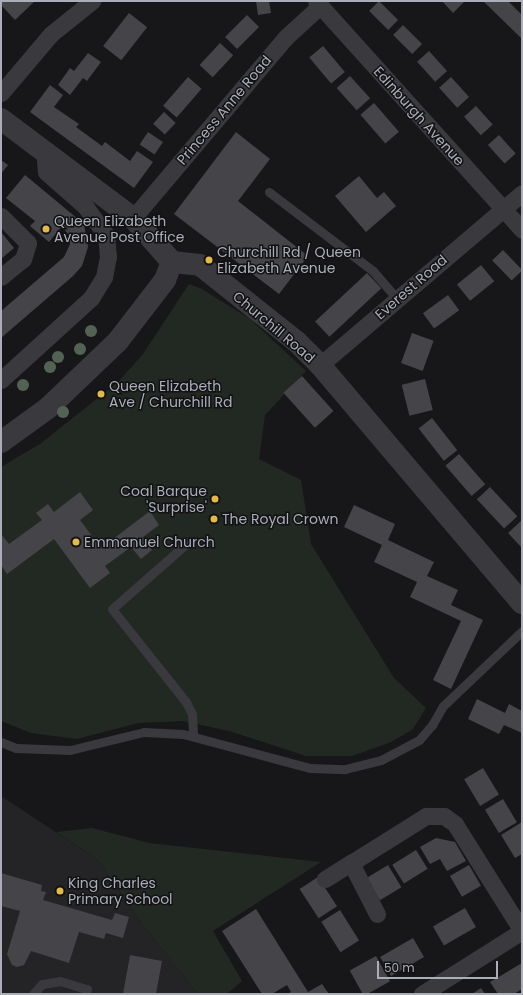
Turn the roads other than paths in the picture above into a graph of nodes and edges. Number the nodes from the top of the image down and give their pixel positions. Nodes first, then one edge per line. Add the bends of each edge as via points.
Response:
1 (92, 1) edge
2 (318, 3) edge
3 (1, 93) edge
4 (1, 120) edge
5 (44, 151) junction
6 (269, 192) dead end
7 (522, 193) edge
8 (502, 209) junction
9 (1, 216) edge
10 (133, 218) junction
11 (522, 230) edge
12 (172, 262) junction
13 (1, 277) edge
14 (397, 299) junction
15 (320, 365) junction
16 (1, 380) edge
17 (1, 442) edge
18 (185, 545) dead end
19 (522, 603) edge
20 (522, 630) edge
21 (193, 736) junction
22 (1, 742) edge
23 (351, 863) junction
24 (325, 880) dead end
25 (377, 914) dead end
26 (522, 931) edge
27 (33, 994) edge
28 (85, 994) edge
29 (422, 994) edge

1 - 3 street via 51,34
2 - 8 street, Edinburgh Avenue
2 - 10 street, Princess Anne Road
4 - 5 street
5 - 10 street
5 - 16 street via 46,172 86,207 106,235 108,257 104,277 91,298
6 - 14 lane via 373,271
7 - 8 street, Everest Road
8 - 11 street, Edinburgh Avenue
8 - 14 street, Everest Road
9 - 13 street via 28,243 23,259
10 - 12 street
12 - 15 street, Churchill Road via 200,265 283,330
12 - 17 street via 165,280 118,341 48,408
14 - 15 street, Everest Road
15 - 19 street, Churchill Road
18 - 21 lane via 112,609 186,702 192,714
20 - 21 lane via 444,706 432,725 418,740 381,760 345,769 310,768
21 - 22 lane via 144,732 70,750 16,748
23 - 24 street
23 - 25 street
23 - 26 street via 426,816 444,816 460,831
26 - 29 street
27 - 28 lane via 42,984 60,981 86,989

